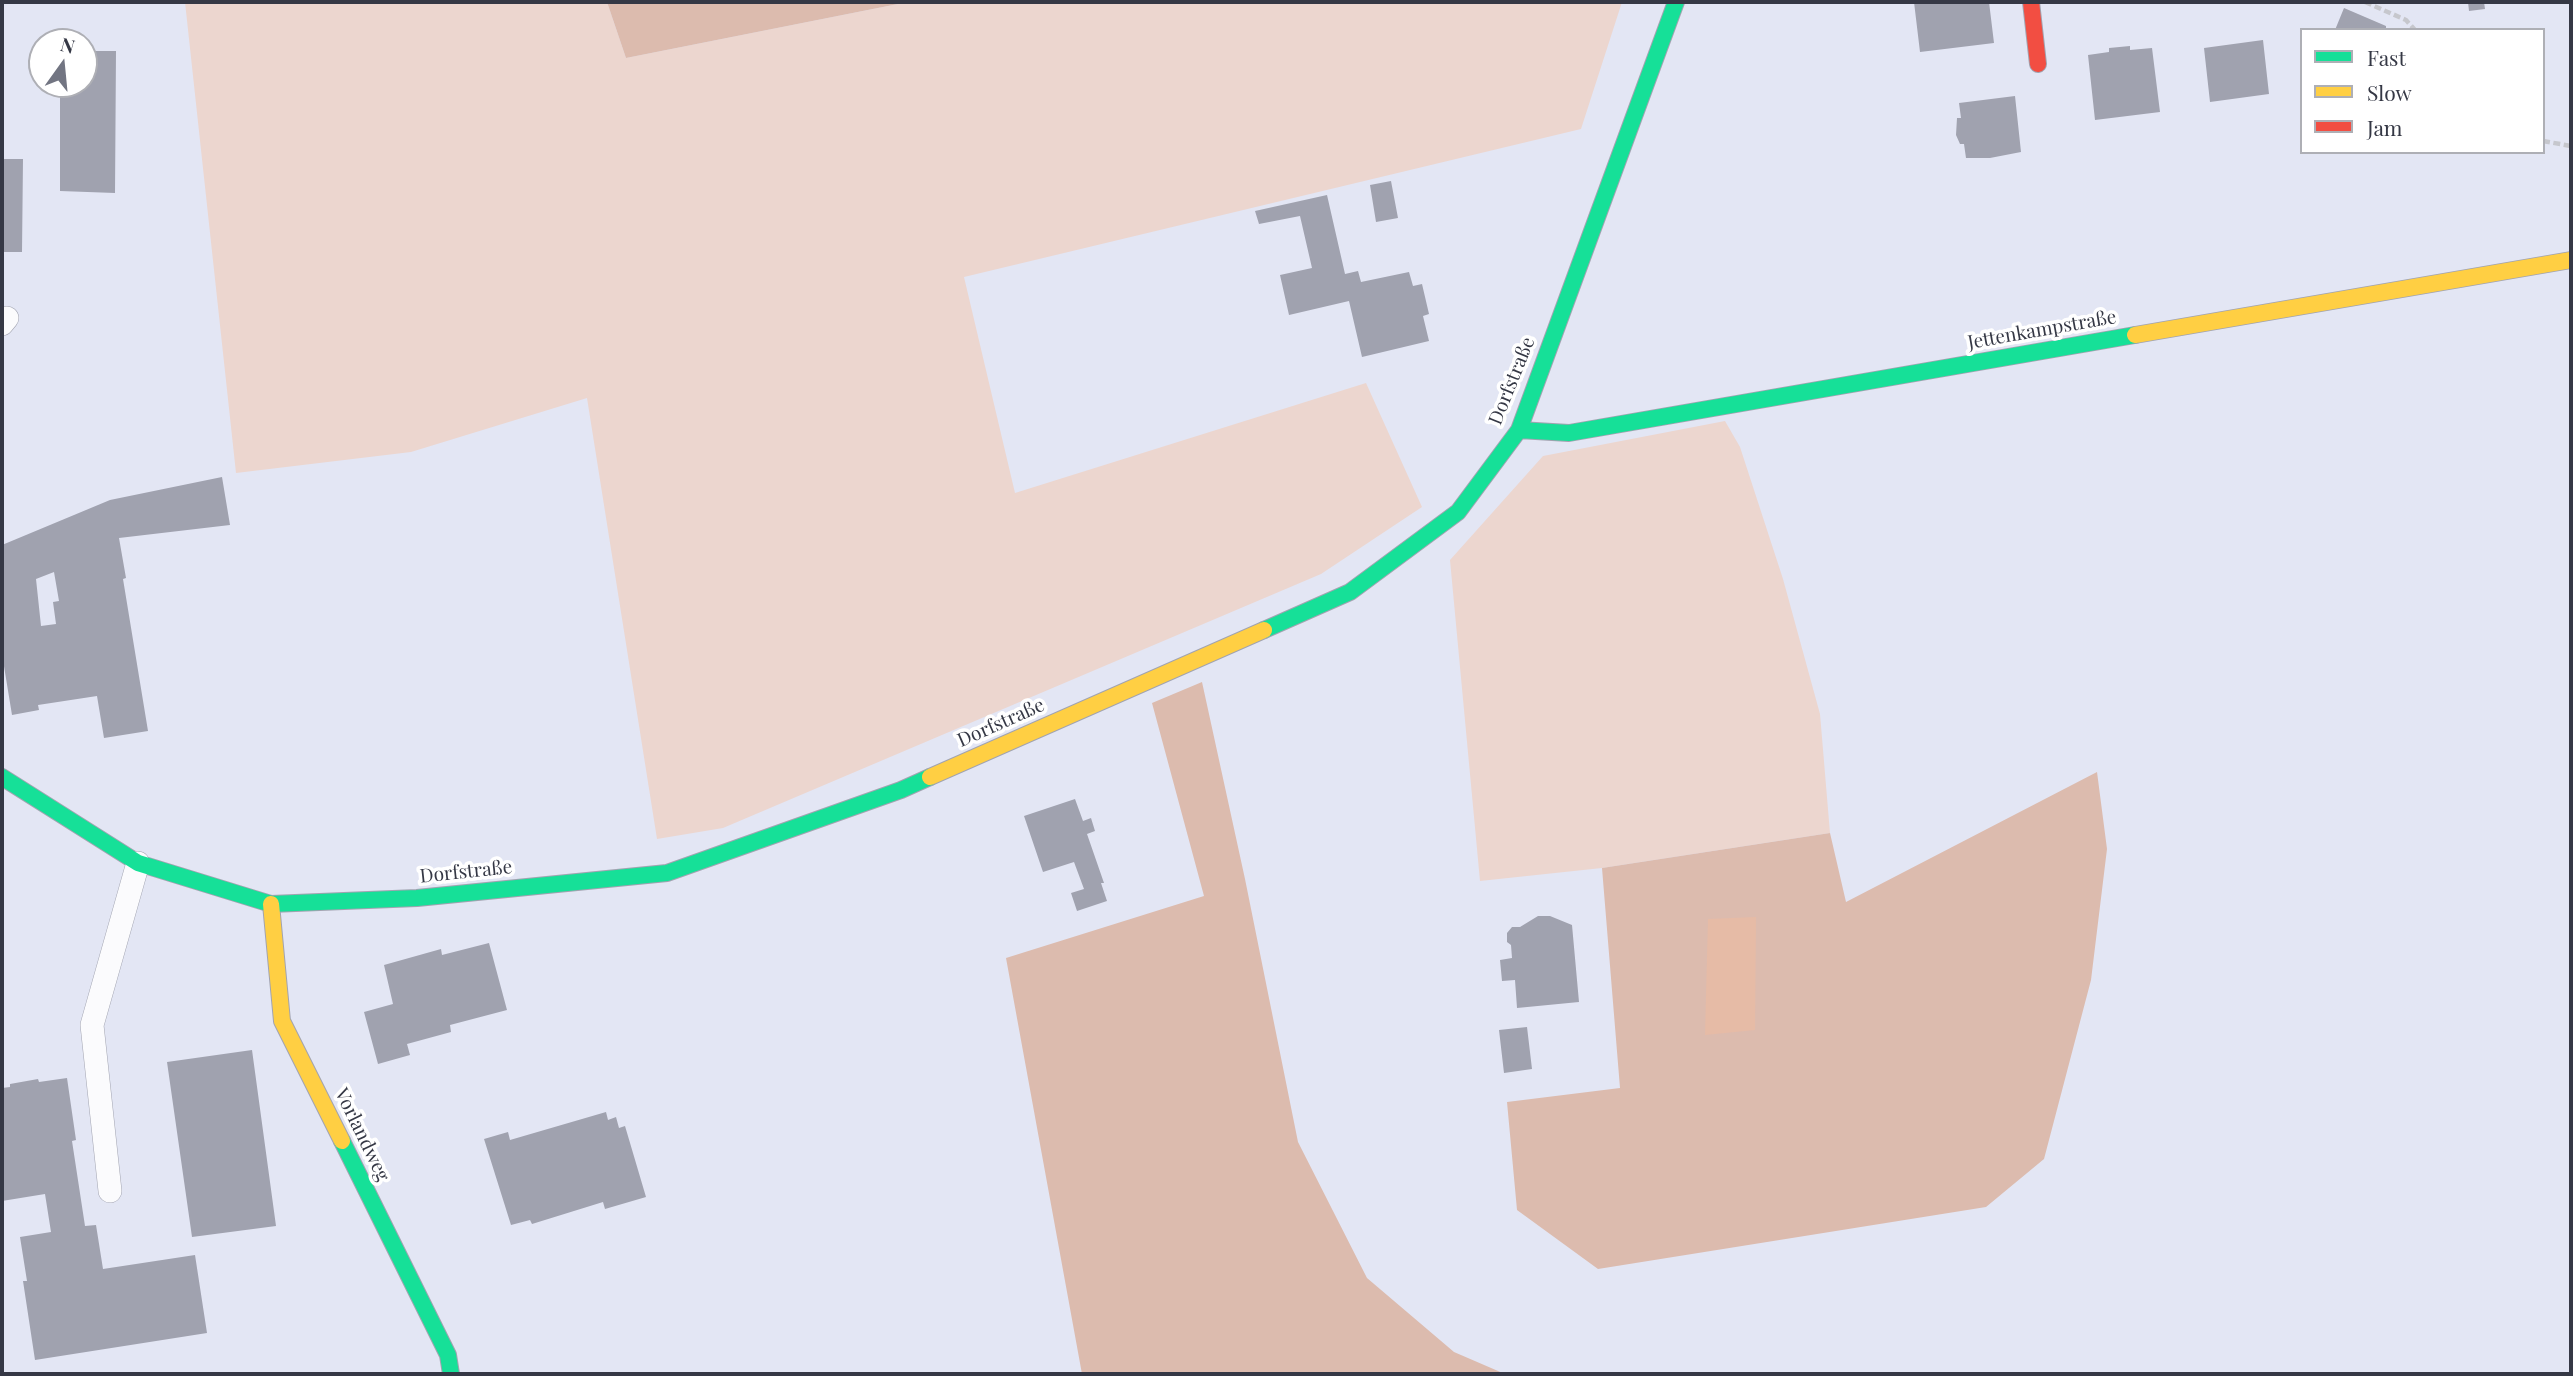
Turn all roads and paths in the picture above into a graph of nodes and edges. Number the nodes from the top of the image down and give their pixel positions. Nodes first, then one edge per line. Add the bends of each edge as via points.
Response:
1 (1676, 2) edge
2 (2031, 2) edge
3 (2365, 2) edge
4 (2412, 28) edge
5 (2038, 64) dead end
6 (2545, 141) edge
7 (2571, 146) edge
8 (2571, 260) edge
9 (1519, 430) junction
10 (2, 777) edge
11 (138, 863) junction
12 (271, 904) junction
13 (110, 1191) dead end
14 (451, 1374) edge

1 - 9 street, Dorfstraße
2 - 5 street
3 - 4 path via 2406,20
6 - 7 path
8 - 9 street, Jettenkampstraße via 1569,433
9 - 12 street, Dorfstraße via 1458,512 1350,592 901,790 667,873 417,898
10 - 11 street, Dorfstraße
11 - 12 street, Dorfstraße
11 - 13 lane via 92,1025
12 - 14 street, Vorlandweg via 282,1021 448,1355

